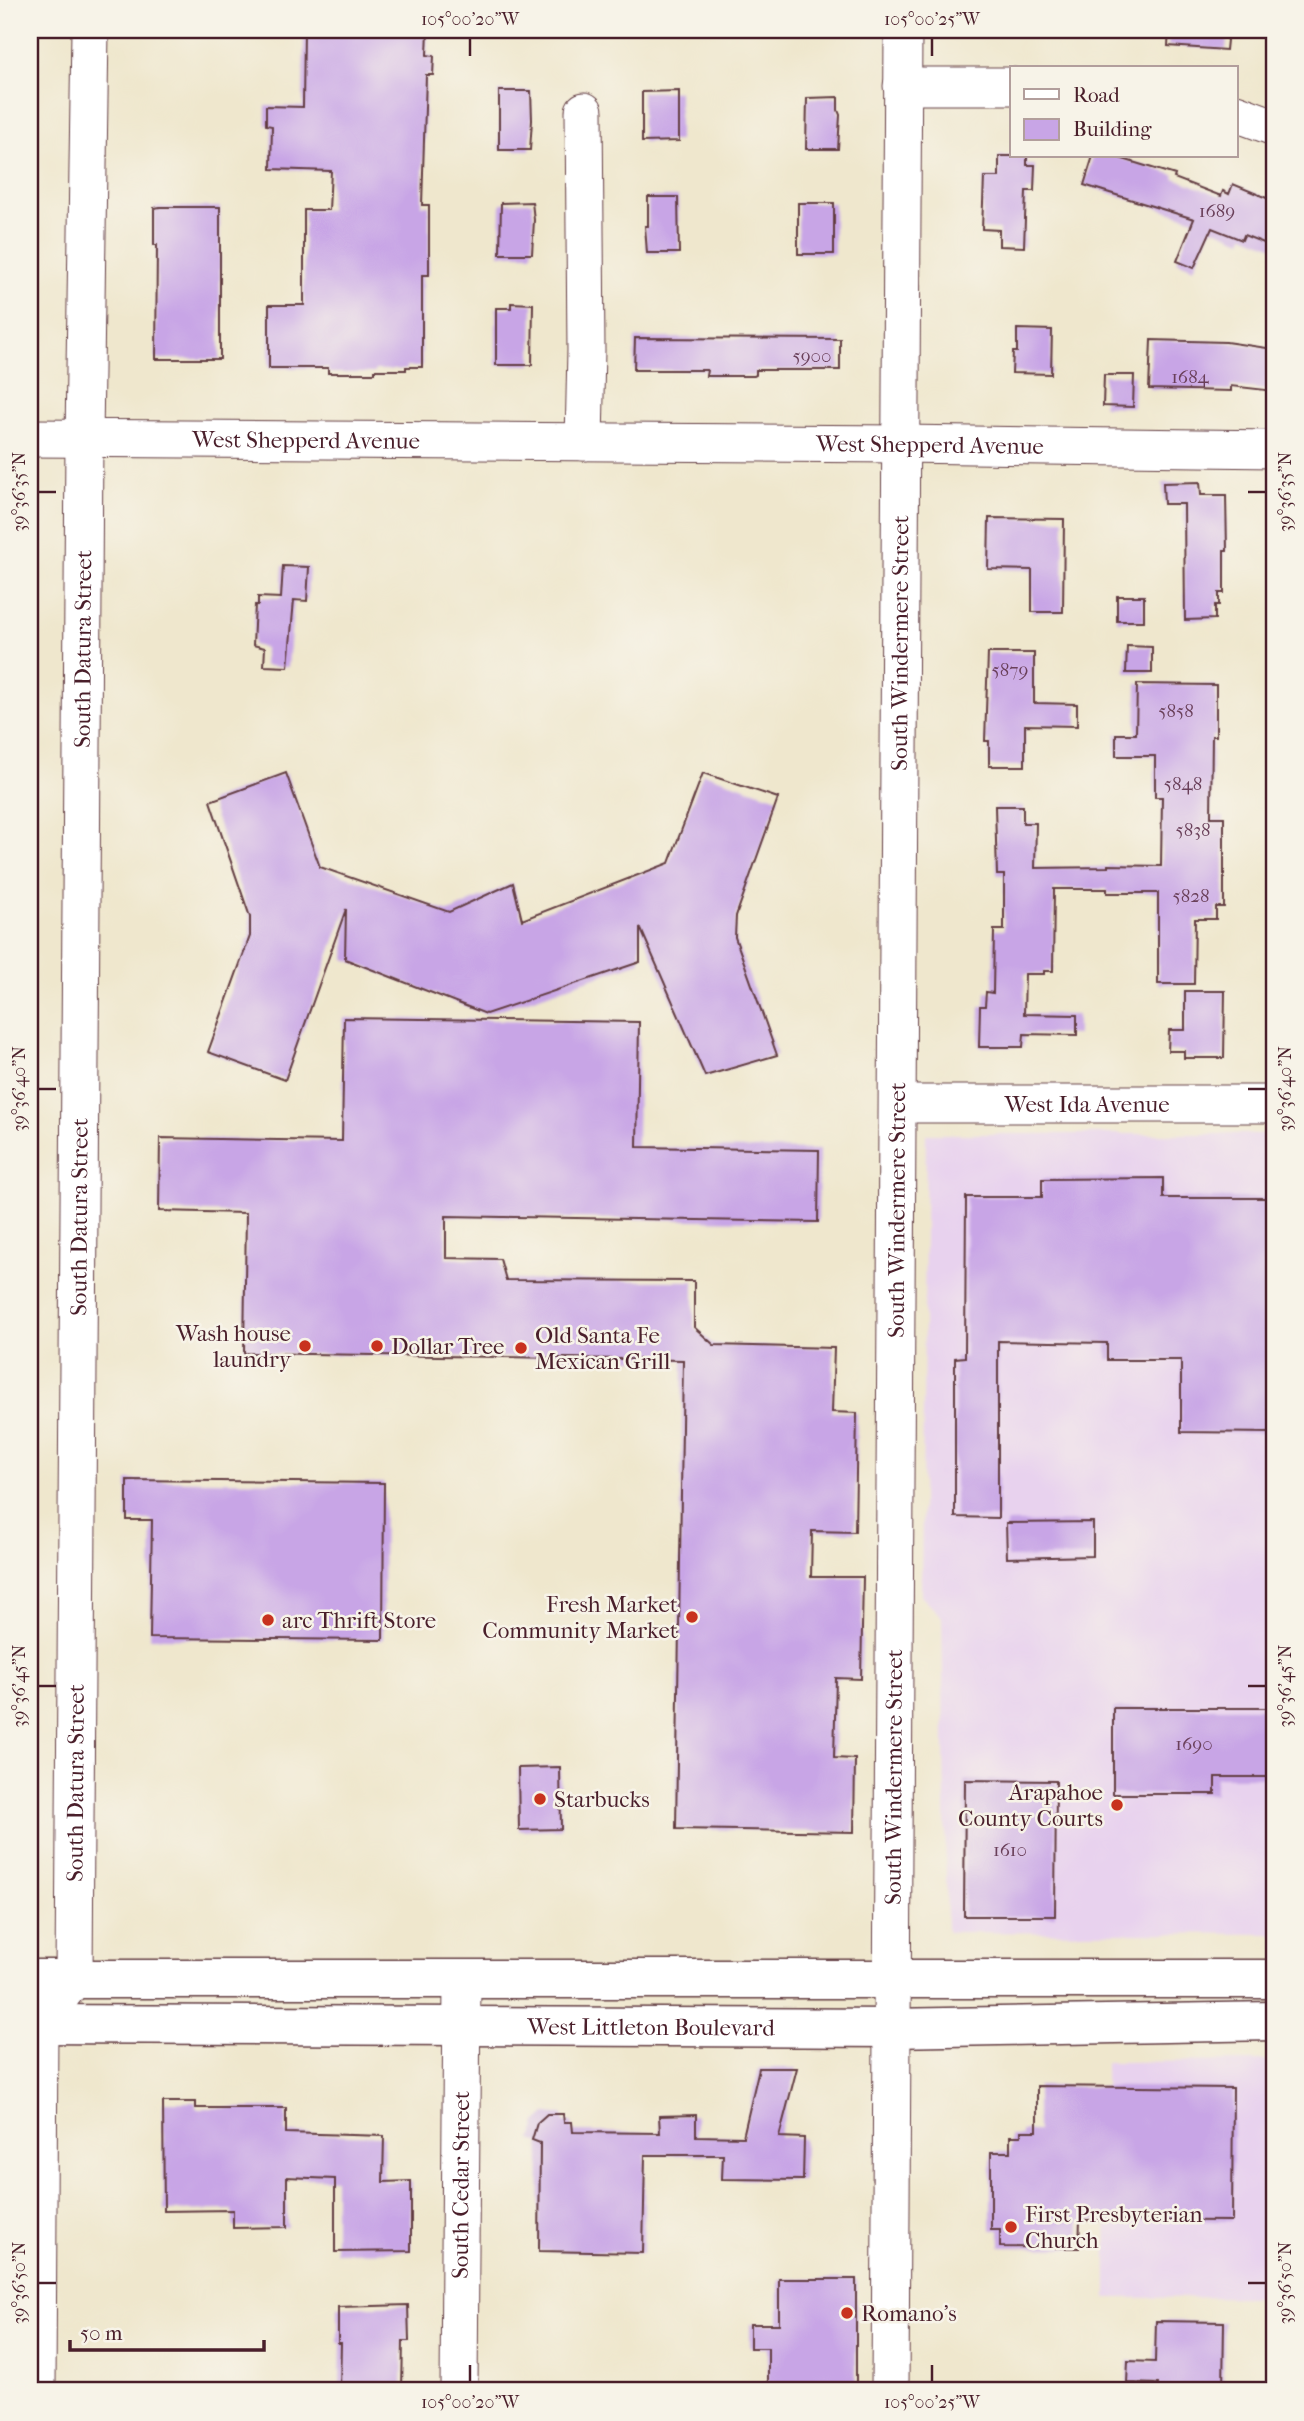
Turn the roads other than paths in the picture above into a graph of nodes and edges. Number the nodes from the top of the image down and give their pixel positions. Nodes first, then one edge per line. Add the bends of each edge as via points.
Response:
1 (90, 30) edge
2 (903, 30) edge
3 (902, 86) junction
4 (1010, 86) edge
5 (584, 111) dead end
6 (1238, 114) edge
7 (1274, 127) edge
8 (30, 438) edge
9 (85, 438) junction
10 (584, 442) junction
11 (901, 444) junction
12 (1274, 449) edge
13 (898, 1104) junction
14 (1274, 1104) edge
15 (30, 1979) edge
16 (74, 1979) junction
17 (462, 1979) junction
18 (892, 1979) junction
19 (1274, 1979) edge
20 (1274, 2021) edge
21 (34, 2024) edge
22 (462, 2025) junction
23 (892, 2028) junction
24 (37, 2391) edge
25 (459, 2391) edge
26 (890, 2391) edge

1 - 9 street, South Datura Street
2 - 3 street, South Windermere Street
3 - 4 street
3 - 11 street, South Windermere Street
5 - 10 street
6 - 7 street
8 - 9 street, West Shepperd Avenue
9 - 10 street, West Shepperd Avenue
9 - 16 street, South Datura Street
10 - 11 street, West Shepperd Avenue
11 - 12 street, West Shepperd Avenue
11 - 13 street, South Windermere Street
13 - 14 street, West Ida Avenue
13 - 18 street, South Windermere Street
15 - 16 main road, West Littleton Boulevard
16 - 17 main road, West Littleton Boulevard
16 - 21 street
17 - 18 main road, West Littleton Boulevard
17 - 22 street, South Cedar Street
18 - 19 main road, West Littleton Boulevard
18 - 23 street, South Windermere Street
20 - 23 main road, West Littleton Boulevard
21 - 22 main road, West Littleton Boulevard
21 - 24 street
22 - 23 main road, West Littleton Boulevard
22 - 25 street, South Cedar Street
23 - 26 street, South Windermere Street

